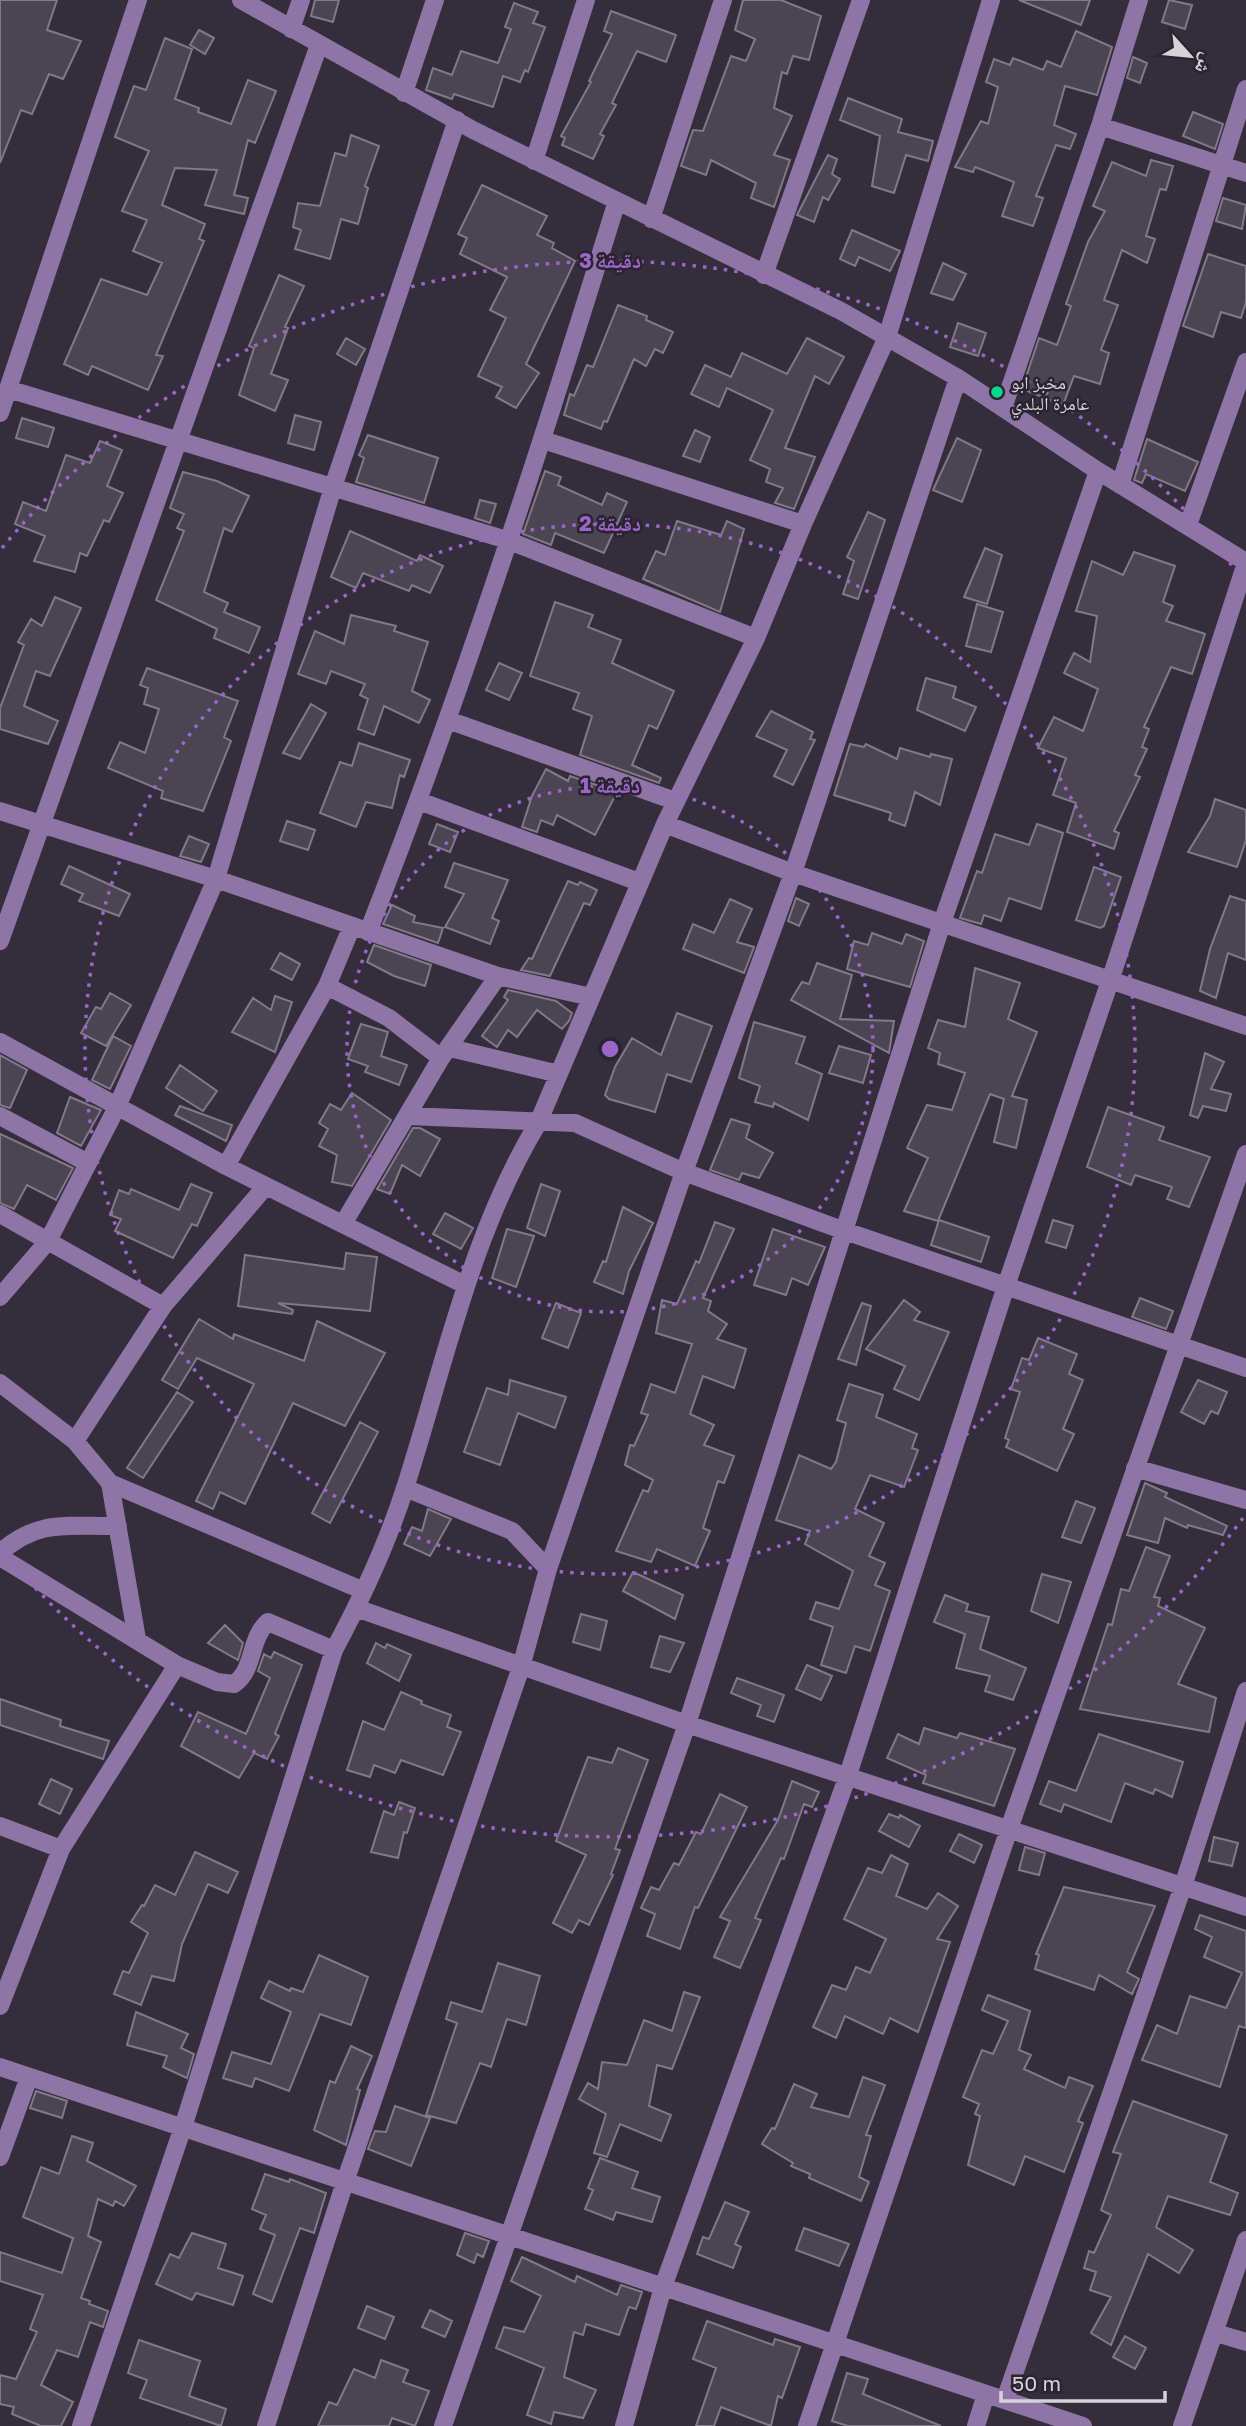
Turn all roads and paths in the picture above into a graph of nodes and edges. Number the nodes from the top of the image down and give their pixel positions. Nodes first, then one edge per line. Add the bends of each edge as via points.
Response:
1 (138, 0) edge
2 (241, 0) edge
3 (301, 0) edge
4 (435, 0) edge
5 (586, 0) edge
6 (723, 0) edge
7 (860, 0) edge
8 (991, 0) edge
9 (1139, 0) edge
10 (291, 29) junction
11 (319, 45) junction
12 (1246, 89) edge
13 (404, 93) junction
14 (457, 120) junction
15 (1101, 126) junction
16 (534, 161) junction
17 (1221, 164) junction
18 (1246, 173) edge
19 (617, 201) junction
20 (651, 219) junction
21 (764, 275) junction
22 (887, 337) junction
23 (1246, 362) edge
24 (958, 378) junction
25 (8, 389) junction
26 (1003, 408) junction
27 (0, 413) edge
28 (543, 440) junction
29 (177, 441) junction
30 (1098, 471) junction
31 (1120, 485) junction
32 (334, 486) junction
33 (803, 524) junction
34 (1188, 525) junction
35 (508, 540) junction
36 (1246, 562) edge
37 (756, 638) junction
38 (448, 720) junction
39 (419, 801) junction
40 (675, 801) junction
41 (0, 811) edge
42 (665, 824) junction
43 (43, 826) junction
44 (793, 873) junction
45 (216, 879) junction
46 (639, 882) junction
47 (5, 914) edge
48 (942, 923) junction
49 (360, 929) junction
50 (0, 941) edge
51 (498, 976) junction
52 (1111, 978) junction
53 (327, 986) junction
54 (591, 996) junction
55 (1246, 1026) edge
56 (0, 1042) edge
57 (445, 1053) junction
58 (559, 1074) junction
59 (117, 1107) junction
60 (0, 1116) edge
61 (408, 1116) junction
62 (538, 1123) junction
63 (1246, 1154) edge
64 (86, 1163) junction
65 (226, 1166) junction
66 (684, 1172) junction
67 (265, 1185) junction
68 (0, 1214) edge
69 (342, 1224) junction
70 (842, 1230) junction
71 (48, 1241) junction
72 (464, 1285) junction
73 (1006, 1286) junction
74 (0, 1297) edge
75 (163, 1306) junction
76 (1179, 1346) junction
77 (1246, 1368) edge
78 (0, 1383) edge
79 (75, 1441) junction
80 (1135, 1468) junction
81 (110, 1483) junction
82 (405, 1488) junction
83 (1246, 1500) edge
84 (118, 1526) junction
85 (0, 1555) edge
86 (548, 1569) junction
87 (364, 1591) junction
88 (356, 1608) junction
89 (137, 1639) junction
90 (334, 1650) junction
91 (177, 1665) junction
92 (521, 1667) junction
93 (1246, 1691) edge
94 (687, 1724) junction
95 (847, 1777) junction
96 (0, 1826) edge
97 (1009, 1829) junction
98 (61, 1849) junction
99 (1183, 1886) junction
100 (1246, 1907) edge
101 (0, 2006) edge
102 (0, 2067) edge
103 (29, 2077) junction
104 (183, 2127) junction
105 (0, 2157) edge
106 (345, 2182) junction
107 (507, 2235) junction
108 (1246, 2240) edge
109 (663, 2287) junction
110 (1216, 2333) junction
111 (1246, 2342) edge
112 (834, 2343) junction
113 (986, 2394) junction
114 (1005, 2400) junction
115 (81, 2426) edge
116 (266, 2426) edge
117 (443, 2426) edge
118 (624, 2426) edge
119 (807, 2426) edge
120 (976, 2426) edge
121 (1083, 2426) edge
122 (1182, 2426) edge

1 - 25 street
2 - 10 street
3 - 10 street
4 - 13 street
5 - 16 street
6 - 20 street
7 - 21 street
8 - 22 street
9 - 15 street
10 - 11 street
11 - 13 street
11 - 29 street
12 - 17 street
13 - 14 street
14 - 16 street
14 - 32 street
15 - 17 street
15 - 26 street
16 - 19 street
17 - 18 street
17 - 31 street
19 - 20 street
19 - 28 street
20 - 21 street
21 - 22 street
22 - 24 street
22 - 33 street
23 - 34 street
24 - 26 street
24 - 44 street
25 - 27 street
25 - 29 street
26 - 30 street
28 - 33 street
28 - 35 street
29 - 32 street
29 - 43 street
30 - 31 street
30 - 48 street
31 - 34 street
32 - 35 street
32 - 45 street
33 - 37 street
34 - 36 street
35 - 37 street
35 - 38 street
36 - 52 street
37 - 40 street
38 - 39 street
38 - 40 street
39 - 46 street
39 - 49 street
40 - 42 street
41 - 43 street
42 - 44 street
42 - 46 street
43 - 45 street
43 - 47 street
44 - 48 street
44 - 66 street
45 - 49 street
45 - 59 street
46 - 54 street
47 - 50 street
48 - 52 street
48 - 70 street
49 - 51 street
49 - 53 street
51 - 54 street
51 - 57 street
52 - 55 street
52 - 73 street
53 - 57 street
53 - 65 street
54 - 58 street
56 - 59 street
57 - 58 street
57 - 61 street
58 - 62 street
59 - 64 street
59 - 65 street
60 - 64 street
61 - 62 street
61 - 69 street
62 - 66 street via 575,1123
62 - 72 street via 521,1151
63 - 76 street
64 - 71 street
65 - 67 street
66 - 70 street
66 - 86 street
67 - 69 street
67 - 75 street
68 - 71 street
69 - 72 street
70 - 73 street
70 - 94 street
71 - 74 street
71 - 75 street
72 - 82 street
73 - 76 street
73 - 95 street
75 - 79 street
76 - 77 street
76 - 80 street
78 - 79 street
79 - 81 street
80 - 83 street
80 - 97 street
81 - 84 street
81 - 87 street
82 - 86 street via 512,1531
82 - 87 street
84 - 85 street via 38,1527 14,1540
84 - 89 street
85 - 89 street
86 - 92 street
87 - 88 street
88 - 90 street
88 - 92 street
89 - 91 street
90 - 91 street via 268,1622 261,1628 244,1677 234,1684
90 - 104 street
91 - 98 street
92 - 94 street
92 - 106 street
93 - 99 street
94 - 95 street
94 - 107 street
95 - 97 street
95 - 109 street
96 - 98 street
97 - 99 street
97 - 112 street
98 - 101 street
99 - 100 street
99 - 114 street
102 - 103 street
103 - 104 street
103 - 105 street
104 - 106 street
104 - 115 street
106 - 107 street
106 - 116 street
107 - 109 street
107 - 117 street
108 - 110 street
109 - 112 street
109 - 118 street
110 - 111 street
110 - 122 street
112 - 113 street
112 - 119 street
113 - 114 street
113 - 120 street
114 - 121 street

